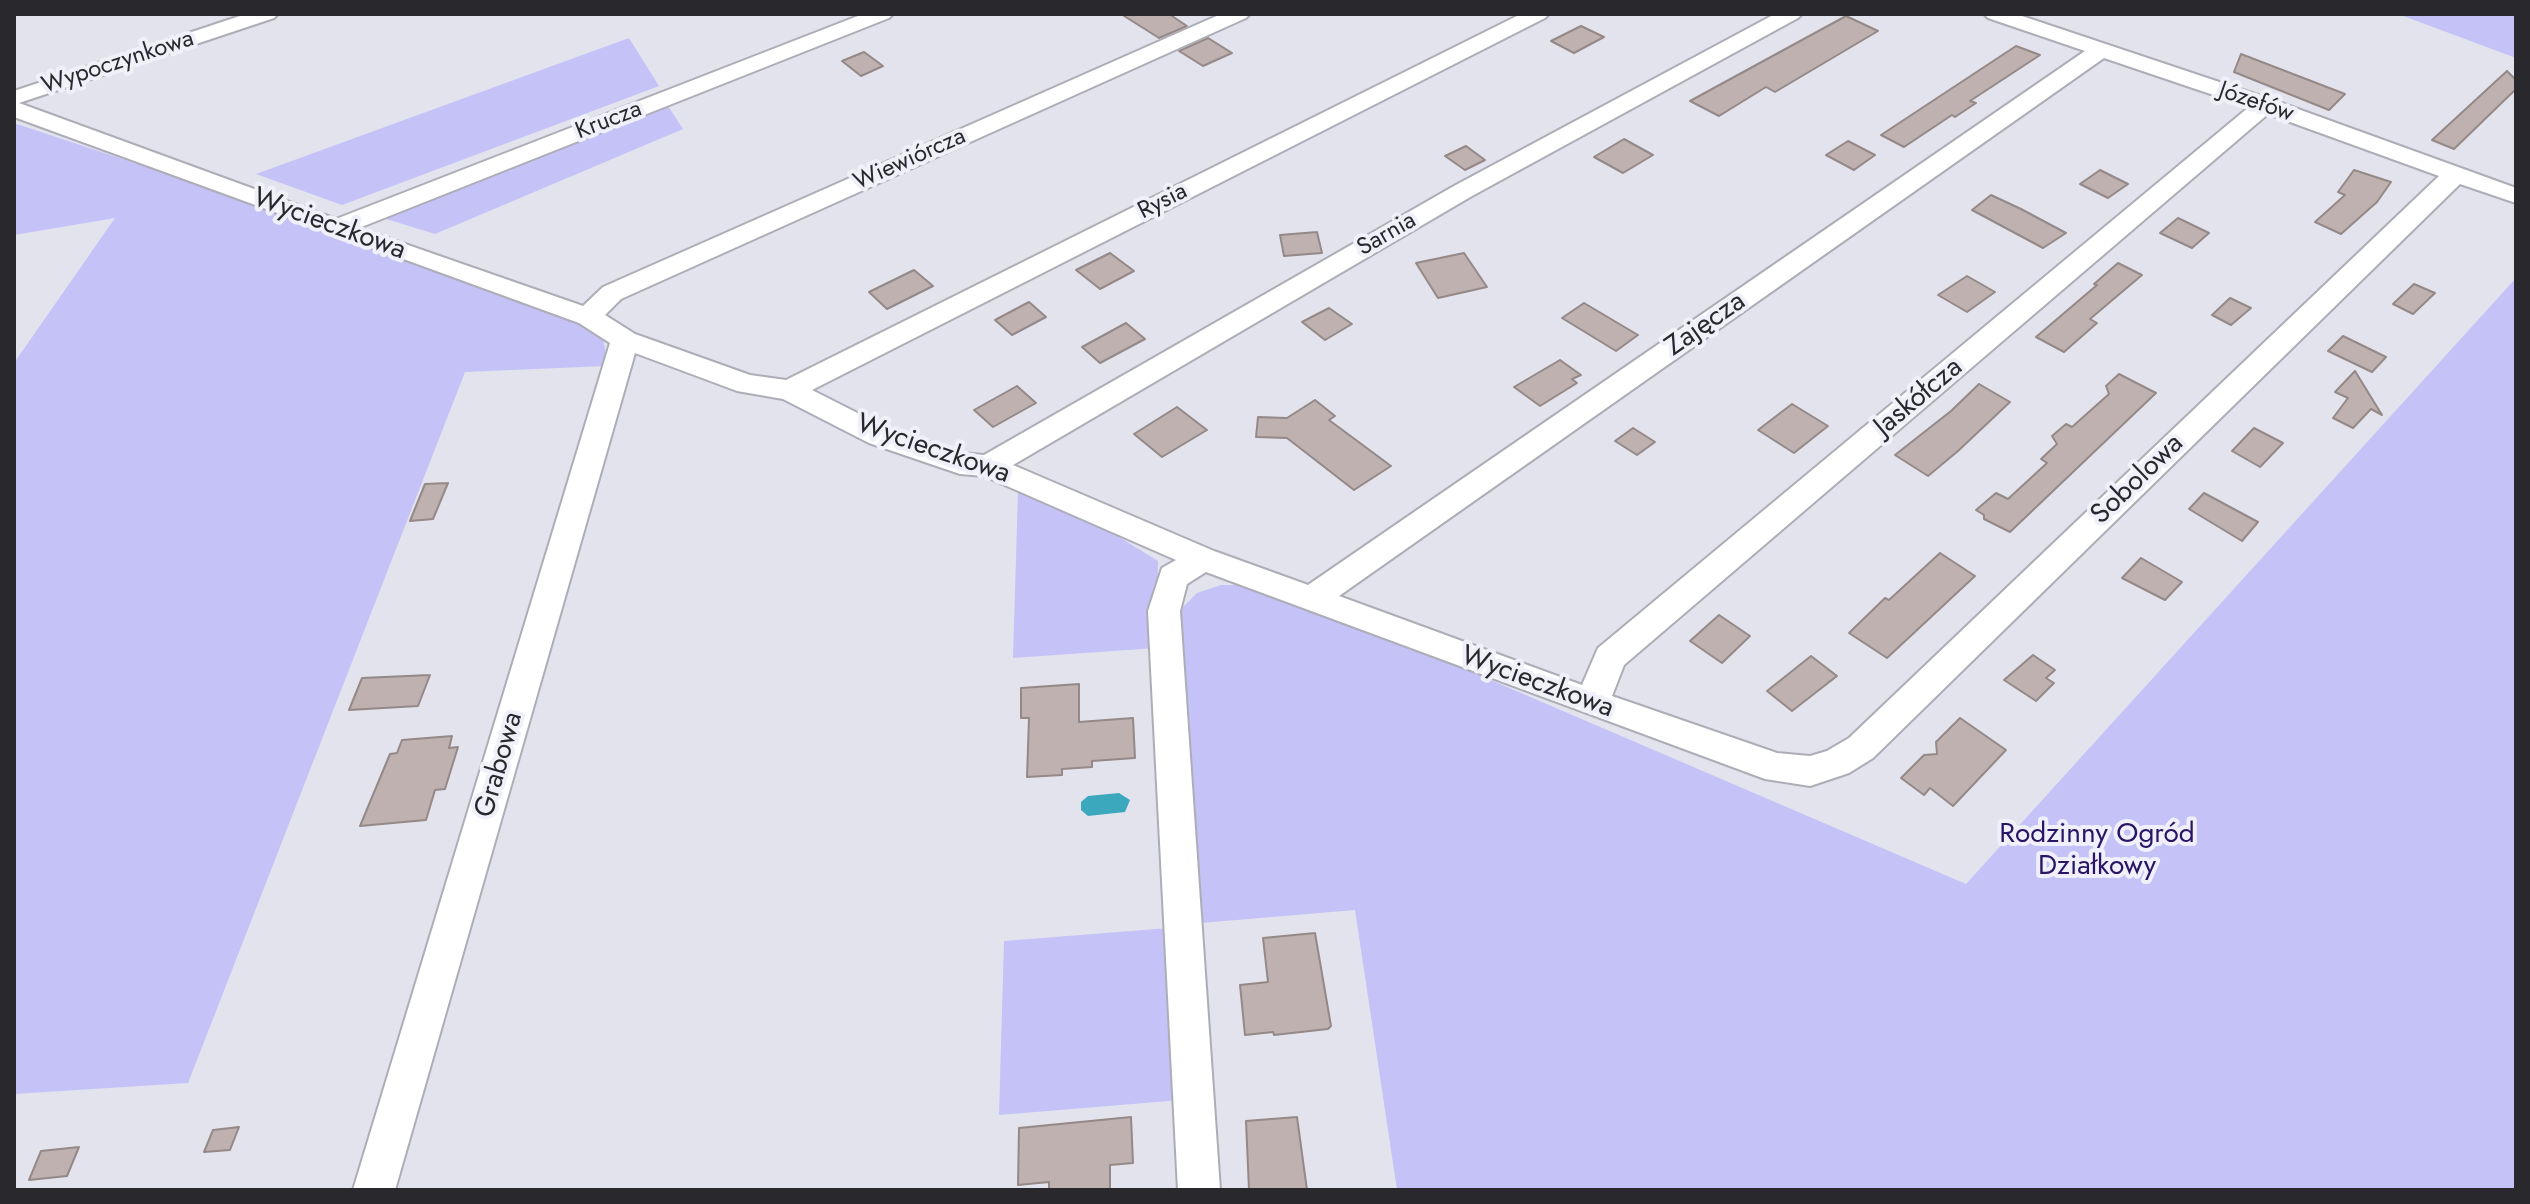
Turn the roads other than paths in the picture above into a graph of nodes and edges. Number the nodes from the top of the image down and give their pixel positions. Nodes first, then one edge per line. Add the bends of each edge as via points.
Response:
1 (267, 14) edge
2 (882, 14) edge
3 (1239, 14) edge
4 (1538, 14) edge
5 (1791, 14) edge
6 (1995, 14) edge
7 (2100, 51) junction
8 (14, 98) edge
9 (2265, 105) junction
10 (14, 109) edge
11 (2456, 174) junction
12 (2516, 196) edge
13 (336, 228) junction
14 (588, 317) junction
15 (625, 340) junction
16 (789, 390) junction
17 (988, 466) junction
18 (1203, 559) junction
19 (1311, 599) junction
20 (1592, 703) junction
21 (1810, 771) joint
22 (374, 1190) edge
23 (1199, 1190) edge

1 - 8 street, Wypoczynkowa
2 - 13 street, Krucza
3 - 14 street, Wiewiórcza via 612,293
4 - 16 street, Rysia
5 - 17 street, Sarnia via 1463,191
6 - 7 street, Józefów
7 - 9 street, Józefów
7 - 19 street, Zajęcza
9 - 11 street, Józefów
9 - 20 street, Jaskółcza via 1610,657
10 - 13 street, Wycieczkowa
11 - 12 street, Józefów
11 - 21 street, Sobolowa via 1861,748
13 - 14 street, Wycieczkowa
14 - 15 street, Wycieczkowa
15 - 16 street, Wycieczkowa via 747,384
15 - 22 street, Grabowa
16 - 17 street, Wycieczkowa via 879,436 960,463
17 - 18 street, Wycieczkowa
18 - 19 street, Wycieczkowa
18 - 23 street via 1173,577 1164,611
19 - 20 street, Wycieczkowa
20 - 21 street, Wycieczkowa via 1777,768

